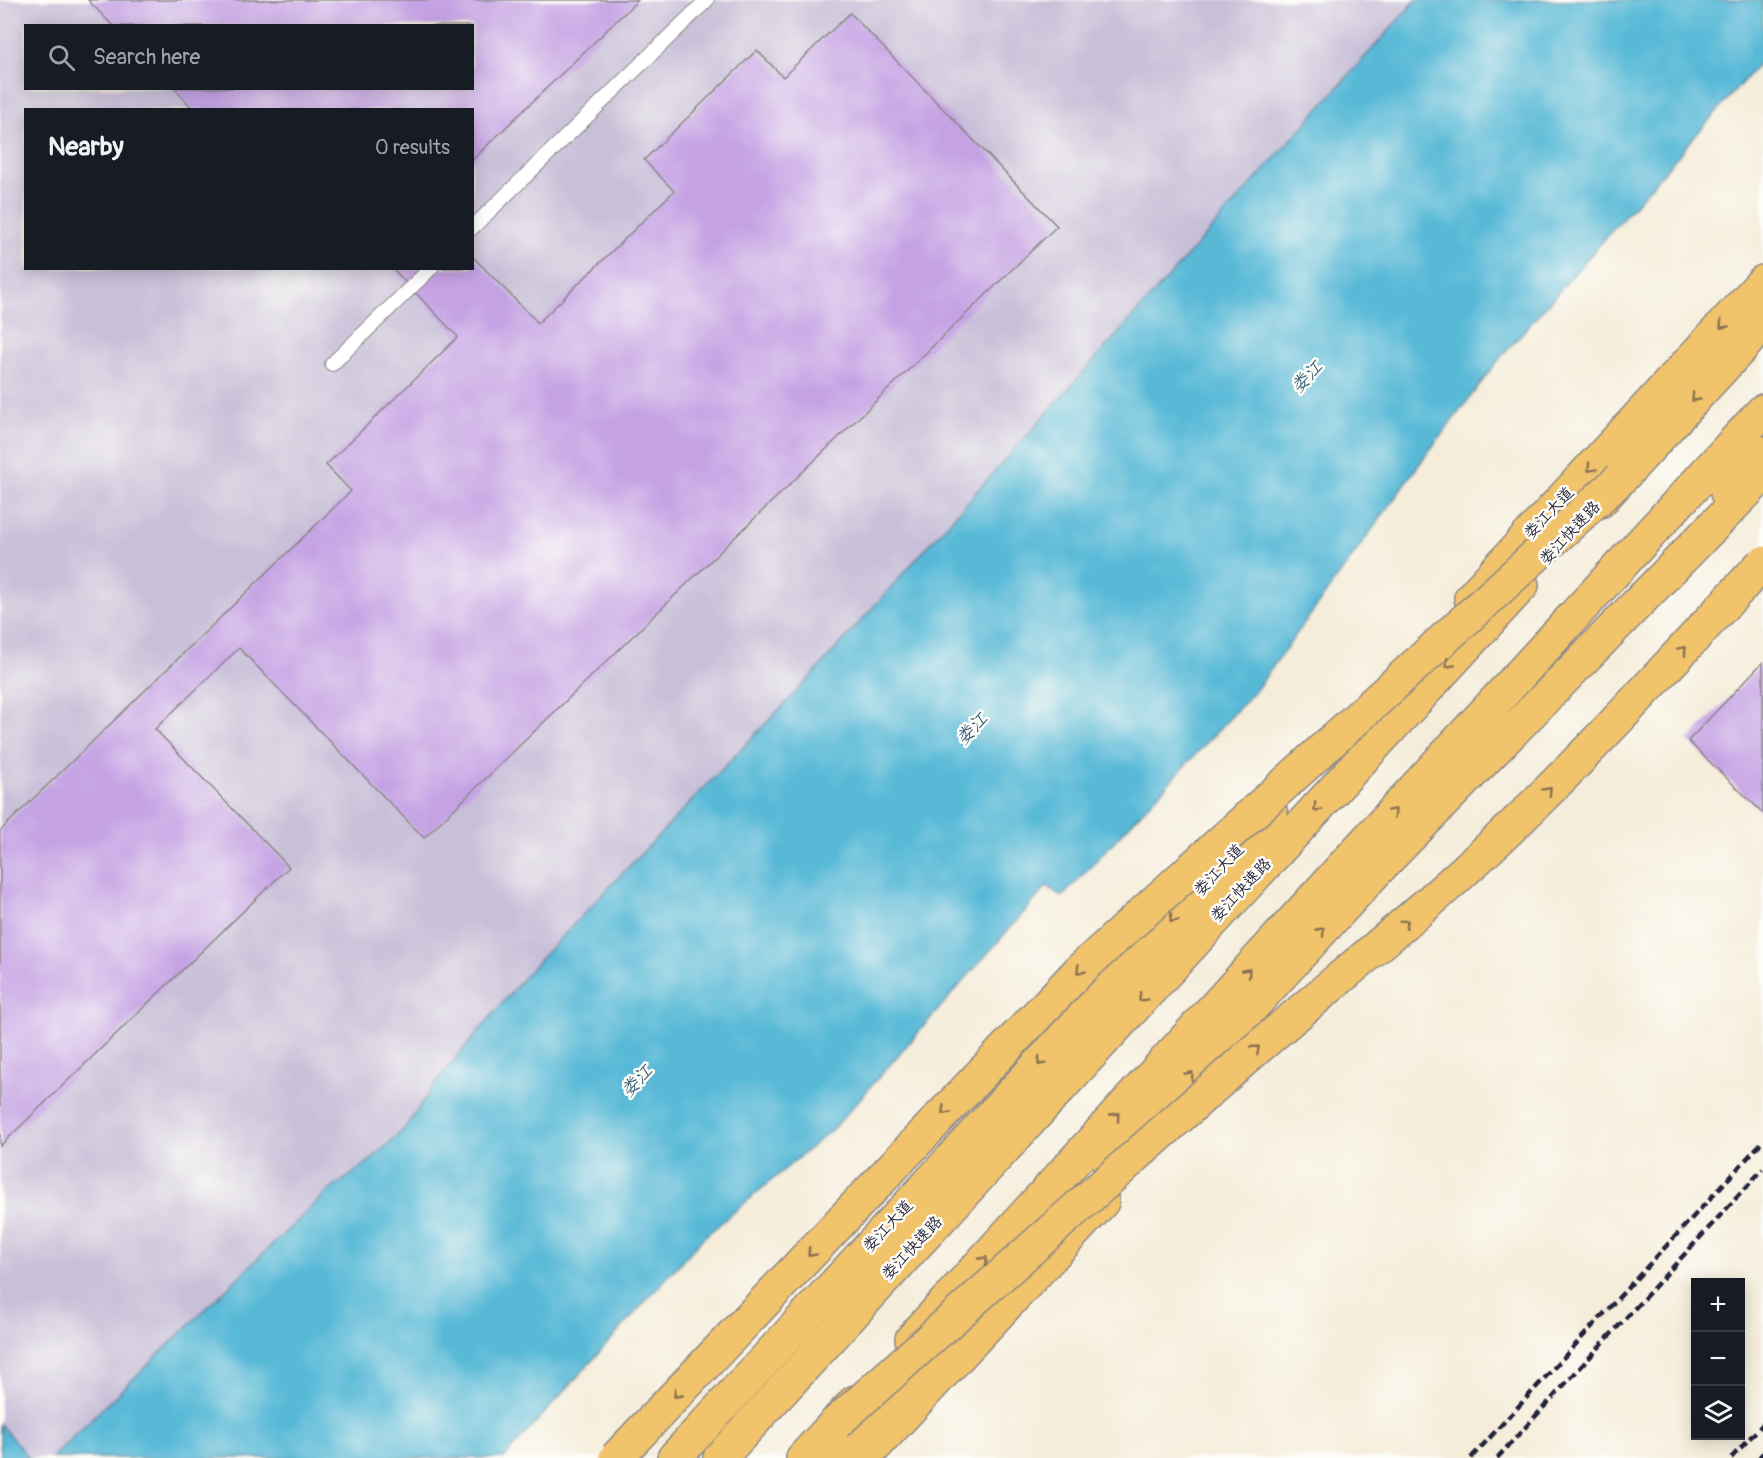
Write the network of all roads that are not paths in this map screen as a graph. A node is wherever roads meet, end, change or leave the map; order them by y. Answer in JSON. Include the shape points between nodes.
{"nodes":[{"id":1,"x":707,"y":0,"type":"edge"},
{"id":2,"x":474,"y":226,"type":"edge"},
{"id":3,"x":428,"y":270,"type":"edge"},
{"id":4,"x":1763,"y":282,"type":"edge"},
{"id":5,"x":1763,"y":324,"type":"edge"},
{"id":6,"x":332,"y":364,"type":"dead end"},
{"id":7,"x":1763,"y":411,"type":"edge"},
{"id":8,"x":1763,"y":453,"type":"edge"},
{"id":9,"x":1763,"y":475,"type":"edge"},
{"id":10,"x":1620,"y":479,"type":"junction"},
{"id":11,"x":1763,"y":563,"type":"edge"},
{"id":12,"x":1381,"y":866,"type":"junction"},
{"id":13,"x":1190,"y":1107,"type":"junction"},
{"id":14,"x":836,"y":1423,"type":"junction"},
{"id":15,"x":616,"y":1458,"type":"edge"},
{"id":16,"x":674,"y":1458,"type":"edge"},
{"id":17,"x":720,"y":1458,"type":"edge"},
{"id":18,"x":803,"y":1458,"type":"edge"},
{"id":19,"x":837,"y":1458,"type":"edge"},
{"id":20,"x":864,"y":1458,"type":"edge"}],
"edges":[{"from":1,"to":2,"type":"lane"},
{"from":3,"to":6,"type":"lane"},
{"from":4,"to":16,"type":"main road","name":"娄江大道","one_way":true},
{"from":5,"to":10,"type":"main road","name":"娄江快速路","one_way":true},
{"from":14,"to":7,"type":"main road","one_way":true,"bridge":true},
{"from":8,"to":12,"type":"main road"},
{"from":9,"to":12,"type":"main road"},
{"from":10,"to":15,"type":"main road","one_way":true,"bridge":true,"via":[[1080,970]]},
{"from":10,"to":17,"type":"main road","name":"娄江快速路","one_way":true,"bridge":true},
{"from":13,"to":11,"type":"main road","one_way":true,"bridge":true,"via":[[1503,835]]},
{"from":19,"to":12,"type":"main road","one_way":true},
{"from":13,"to":14,"type":"main road","bridge":true},
{"from":13,"to":20,"type":"main road","bridge":true},
{"from":14,"to":18,"type":"main road"}]}
